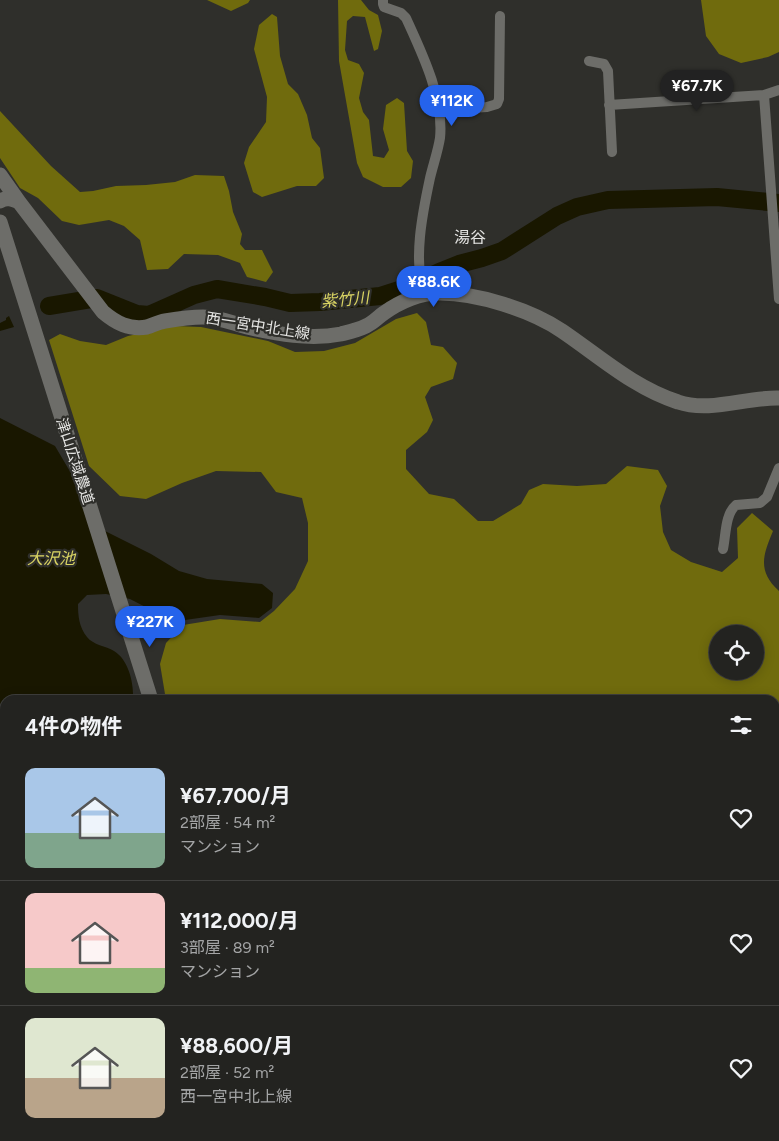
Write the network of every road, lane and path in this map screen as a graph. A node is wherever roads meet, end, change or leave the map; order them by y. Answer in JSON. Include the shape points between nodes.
{"nodes":[{"id":1,"x":384,"y":0,"type":"edge"},
{"id":2,"x":500,"y":16,"type":"dead end"},
{"id":3,"x":588,"y":61,"type":"dead end"},
{"id":4,"x":779,"y":90,"type":"edge"},
{"id":5,"x":764,"y":95,"type":"junction"},
{"id":6,"x":609,"y":104,"type":"junction"},
{"id":7,"x":438,"y":110,"type":"junction"},
{"id":8,"x":612,"y":152,"type":"dead end"},
{"id":9,"x":0,"y":175,"type":"edge"},
{"id":10,"x":0,"y":201,"type":"edge"},
{"id":11,"x":19,"y":202,"type":"junction"},
{"id":12,"x":0,"y":222,"type":"edge"},
{"id":13,"x":422,"y":290,"type":"junction"},
{"id":14,"x":779,"y":299,"type":"edge"},
{"id":15,"x":779,"y":398,"type":"edge"},
{"id":16,"x":779,"y":468,"type":"edge"},
{"id":17,"x":724,"y":549,"type":"dead end"},
{"id":18,"x":149,"y":695,"type":"edge"},
{"id":19,"x":301,"y":1141,"type":"edge"},
{"id":20,"x":309,"y":1141,"type":"edge"}],
"edges":[{"from":1,"to":7,"type":"street","via":[[384,8],[406,18],[431,76]]},
{"from":2,"to":7,"type":"street","via":[[500,99],[497,104]]},
{"from":3,"to":6,"type":"street","via":[[604,64],[608,70]]},
{"from":4,"to":5,"type":"street"},
{"from":5,"to":6,"type":"street"},
{"from":5,"to":14,"type":"street"},
{"from":6,"to":8,"type":"street"},
{"from":7,"to":13,"type":"street","via":[[440,138],[419,238]]},
{"from":9,"to":11,"type":"main road","name":"西一宮中北上線"},
{"from":10,"to":11,"type":"main road","via":[[12,199]]},
{"from":11,"to":13,"type":"main road","name":"西一宮中北上線","via":[[93,299],[112,320],[130,327],[211,317],[261,330],[320,336],[357,330]]},
{"from":12,"to":18,"type":"main road","name":"津山広域農道"},
{"from":13,"to":15,"type":"main road","name":"西一宮中北上線","via":[[453,293],[526,312],[561,330],[655,393],[679,403],[700,406]]},
{"from":16,"to":17,"type":"street","via":[[767,497],[760,503],[733,507]]},
{"from":19,"to":20,"type":"street"}]}
